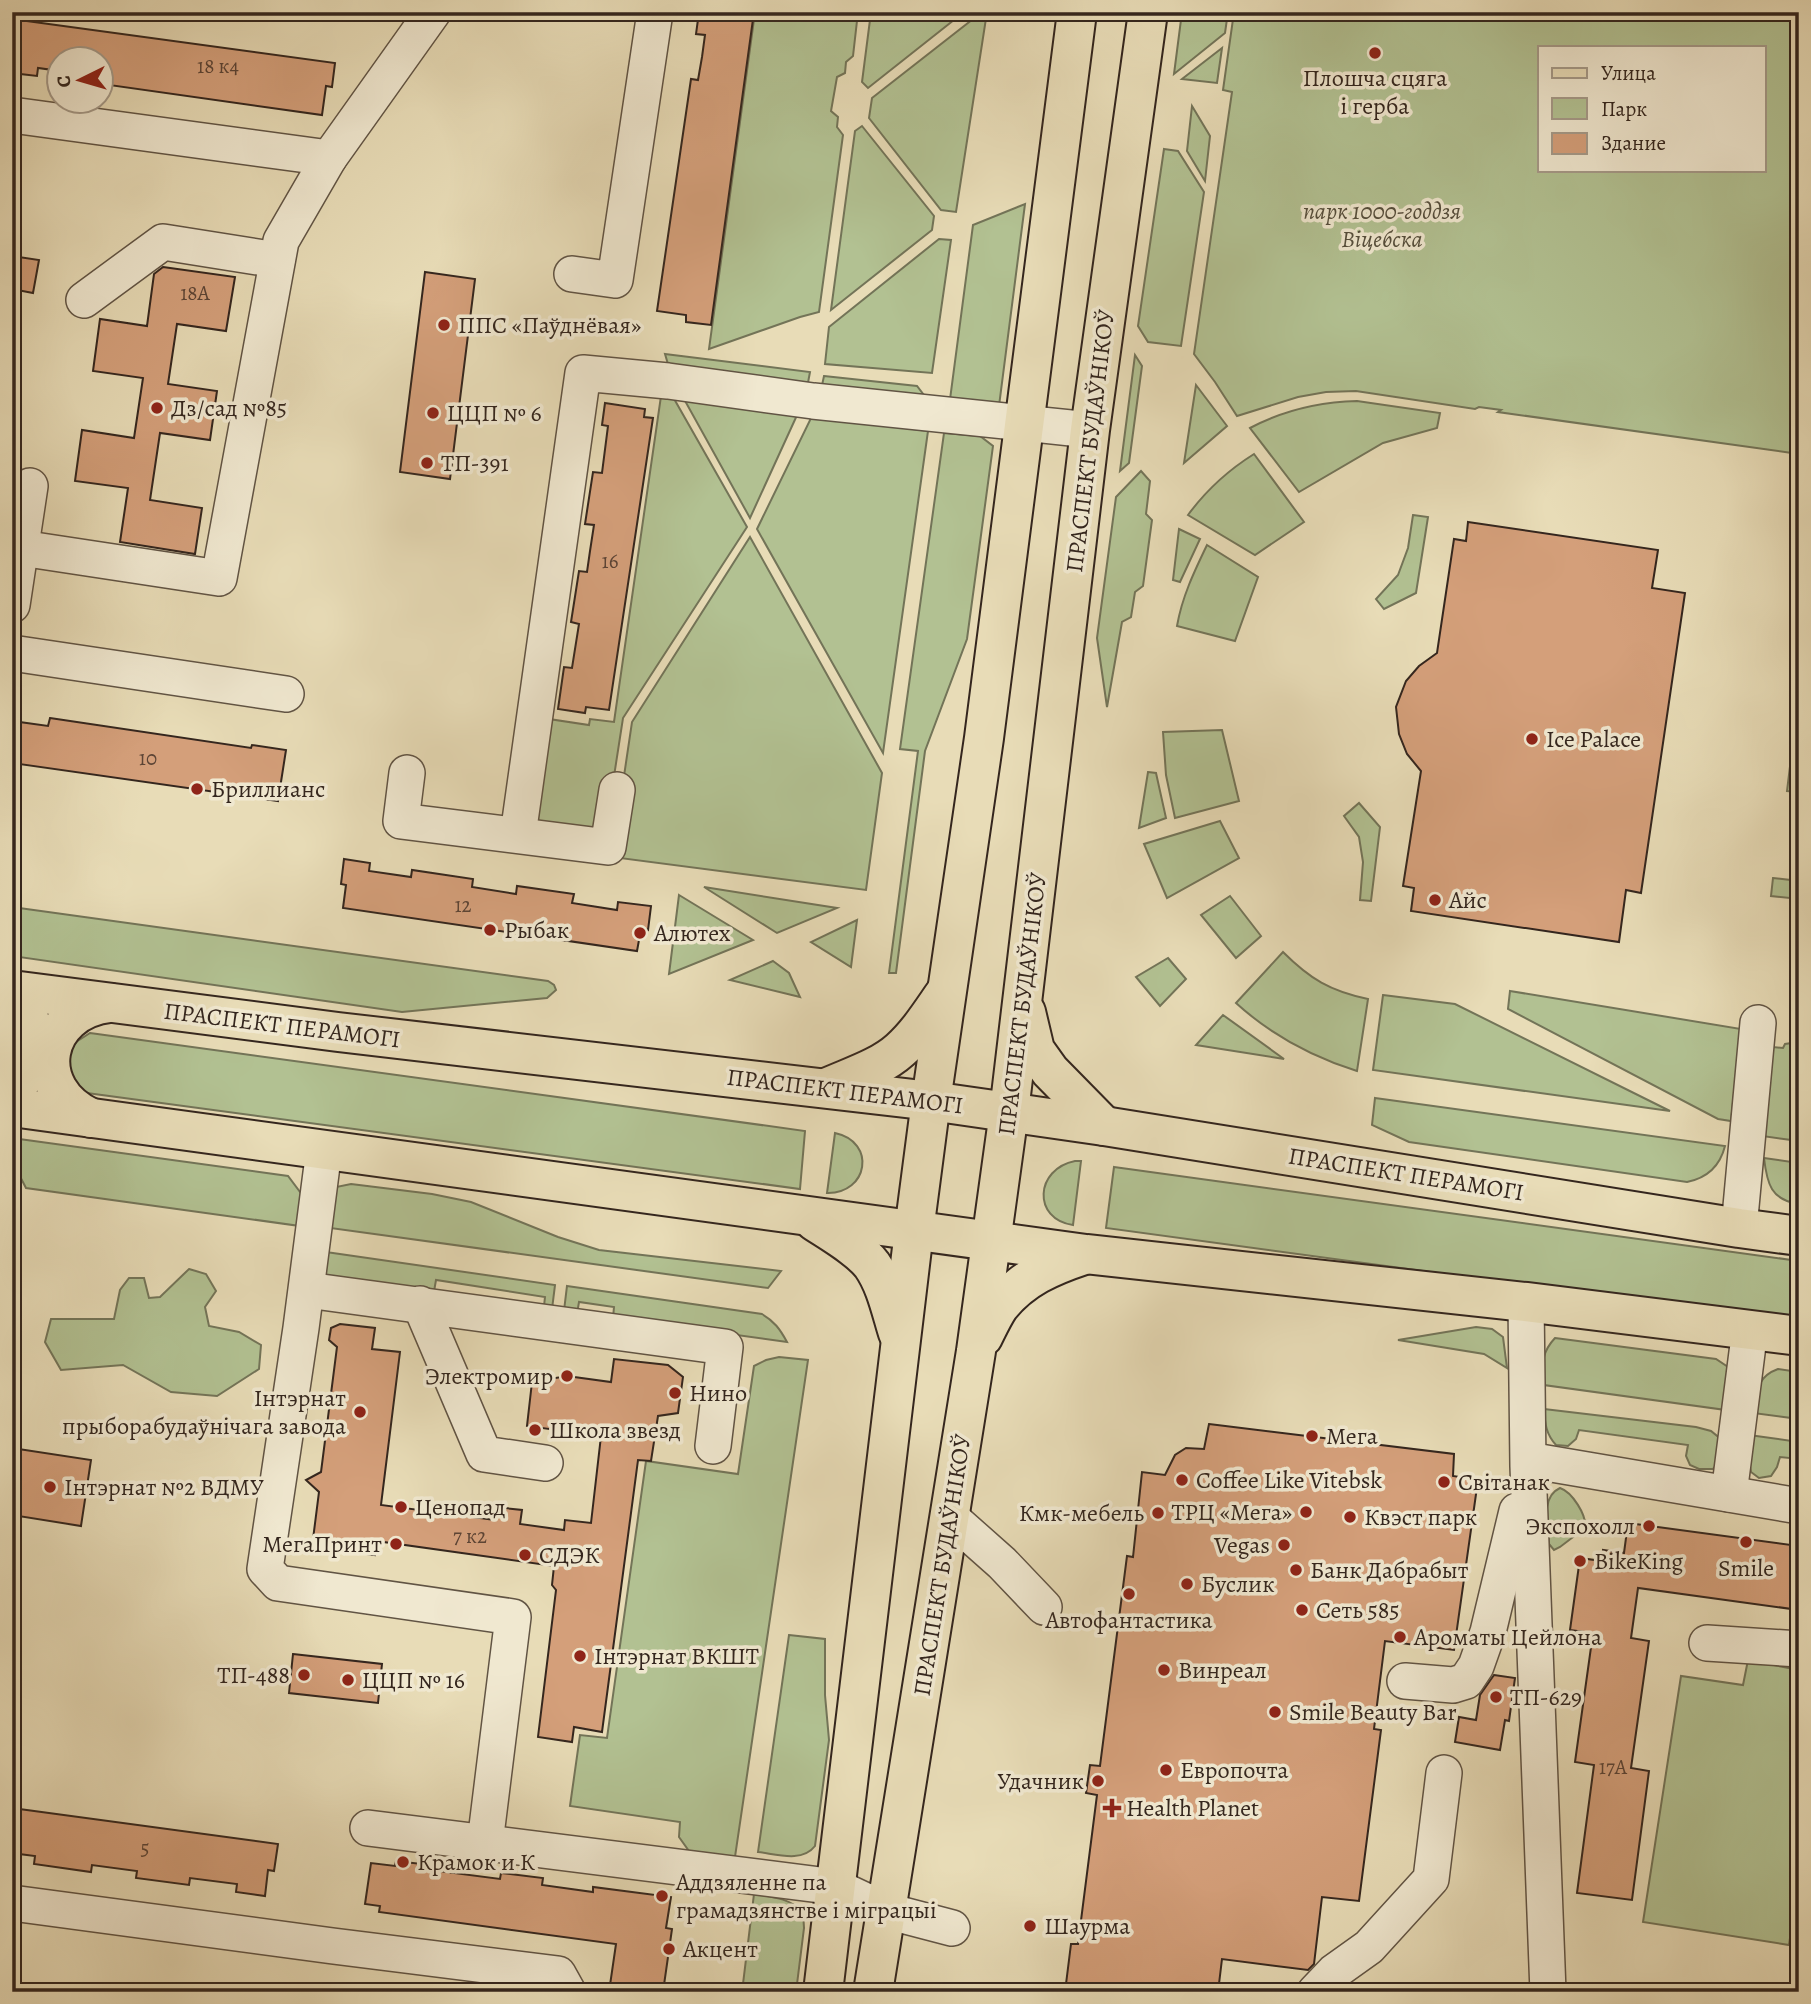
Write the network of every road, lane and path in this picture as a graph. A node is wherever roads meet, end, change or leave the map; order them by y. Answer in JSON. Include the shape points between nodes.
{"nodes":[{"id":1,"x":433,"y":12,"type":"edge"},
{"id":2,"x":655,"y":12,"type":"edge"},
{"id":3,"x":1077,"y":12,"type":"edge"},
{"id":4,"x":1148,"y":12,"type":"edge"},
{"id":5,"x":12,"y":115,"type":"edge"},
{"id":6,"x":330,"y":158,"type":"junction"},
{"id":7,"x":277,"y":260,"type":"junction"},
{"id":8,"x":572,"y":274,"type":"dead end"},
{"id":9,"x":84,"y":300,"type":"dead end"},
{"id":10,"x":1026,"y":423,"type":"junction"},
{"id":11,"x":1090,"y":430,"type":"junction"},
{"id":12,"x":30,"y":486,"type":"dead end"},
{"id":13,"x":21,"y":548,"type":"junction"},
{"id":14,"x":12,"y":605,"type":"edge"},
{"id":15,"x":12,"y":653,"type":"edge"},
{"id":16,"x":286,"y":694,"type":"dead end"},
{"id":17,"x":407,"y":773,"type":"dead end"},
{"id":18,"x":617,"y":790,"type":"dead end"},
{"id":19,"x":518,"y":835,"type":"junction"},
{"id":20,"x":948,"y":989,"type":"junction"},
{"id":21,"x":12,"y":990,"type":"edge"},
{"id":22,"x":1022,"y":996,"type":"junction"},
{"id":23,"x":12,"y":998,"type":"edge"},
{"id":24,"x":110,"y":1003,"type":"junction"},
{"id":25,"x":1758,"y":1023,"type":"dead end"},
{"id":26,"x":826,"y":1088,"type":"junction"},
{"id":27,"x":12,"y":1090,"type":"edge"},
{"id":28,"x":931,"y":1101,"type":"junction"},
{"id":29,"x":12,"y":1107,"type":"edge"},
{"id":30,"x":1009,"y":1112,"type":"junction"},
{"id":31,"x":91,"y":1118,"type":"junction"},
{"id":32,"x":1104,"y":1126,"type":"junction"},
{"id":33,"x":324,"y":1150,"type":"junction"},
{"id":34,"x":810,"y":1218,"type":"junction"},
{"id":35,"x":1739,"y":1228,"type":"junction"},
{"id":36,"x":914,"y":1231,"type":"junction"},
{"id":37,"x":1799,"y":1236,"type":"edge"},
{"id":38,"x":991,"y":1242,"type":"junction"},
{"id":39,"x":1086,"y":1254,"type":"junction"},
{"id":40,"x":307,"y":1290,"type":"junction"},
{"id":41,"x":1526,"y":1302,"type":"junction"},
{"id":42,"x":420,"y":1304,"type":"junction"},
{"id":43,"x":1750,"y":1329,"type":"junction"},
{"id":44,"x":1799,"y":1336,"type":"edge"},
{"id":45,"x":900,"y":1342,"type":"junction"},
{"id":46,"x":976,"y":1351,"type":"junction"},
{"id":47,"x":713,"y":1446,"type":"dead end"},
{"id":48,"x":545,"y":1463,"type":"dead end"},
{"id":49,"x":1534,"y":1464,"type":"junction"},
{"id":50,"x":1729,"y":1494,"type":"junction"},
{"id":51,"x":1799,"y":1506,"type":"edge"},
{"id":52,"x":949,"y":1516,"type":"junction"},
{"id":53,"x":1044,"y":1607,"type":"dead end"},
{"id":54,"x":1707,"y":1643,"type":"dead end"},
{"id":55,"x":1799,"y":1648,"type":"edge"},
{"id":56,"x":1405,"y":1681,"type":"dead end"},
{"id":57,"x":1444,"y":1773,"type":"dead end"},
{"id":58,"x":368,"y":1828,"type":"dead end"},
{"id":59,"x":485,"y":1843,"type":"junction"},
{"id":60,"x":836,"y":1888,"type":"junction"},
{"id":61,"x":12,"y":1903,"type":"edge"},
{"id":62,"x":887,"y":1911,"type":"junction"},
{"id":63,"x":951,"y":1927,"type":"dead end"},
{"id":64,"x":568,"y":1992,"type":"edge"},
{"id":65,"x":823,"y":1992,"type":"edge"},
{"id":66,"x":873,"y":1992,"type":"edge"},
{"id":67,"x":1315,"y":1992,"type":"edge"},
{"id":68,"x":1548,"y":1992,"type":"edge"}],
"edges":[{"from":1,"to":6,"type":"street"},
{"from":2,"to":8,"type":"street","via":[[615,280]]},
{"from":3,"to":10,"type":"main road"},
{"from":4,"to":11,"type":"main road","name":"ПРАСПЕКТ БУДАЎНІКОЎ"},
{"from":5,"to":6,"type":"street"},
{"from":6,"to":7,"type":"street","via":[[281,241]]},
{"from":7,"to":9,"type":"street","via":[[163,242]]},
{"from":7,"to":13,"type":"street","via":[[219,578]]},
{"from":10,"to":11,"type":"street"},
{"from":10,"to":19,"type":"street","via":[[583,373]]},
{"from":10,"to":20,"type":"main road"},
{"from":11,"to":22,"type":"main road","name":"ПРАСПЕКТ БУДАЎНІКОЎ"},
{"from":12,"to":13,"type":"street"},
{"from":13,"to":14,"type":"street"},
{"from":15,"to":16,"type":"street"},
{"from":17,"to":19,"type":"street","via":[[401,821]]},
{"from":18,"to":19,"type":"street","via":[[608,847]]},
{"from":20,"to":26,"type":"main road","via":[[898,1052]]},
{"from":20,"to":28,"type":"main road"},
{"from":21,"to":24,"type":"main road","name":"ПРАСПЕКТ ПЕРАМОГІ"},
{"from":22,"to":30,"type":"main road","name":"ПРАСПЕКТ БУДАЎНІКОЎ"},
{"from":22,"to":32,"type":"main road","via":[[1035,1049],[1049,1071]]},
{"from":23,"to":27,"type":"main road","via":[[29,1017],[36,1042],[30,1069]]},
{"from":24,"to":26,"type":"main road","name":"ПРАСПЕКТ ПЕРАМОГІ"},
{"from":24,"to":31,"type":"main road","via":[[95,1004],[69,1018],[50,1057],[60,1095]]},
{"from":25,"to":35,"type":"street"},
{"from":26,"to":28,"type":"main road","name":"ПРАСПЕКТ ПЕРАМОГІ"},
{"from":28,"to":30,"type":"main road","name":"ПРАСПЕКТ ПЕРАМОГІ"},
{"from":28,"to":36,"type":"main road"},
{"from":29,"to":31,"type":"main road"},
{"from":30,"to":32,"type":"main road","name":"ПРАСПЕКТ ПЕРАМОГІ"},
{"from":30,"to":38,"type":"main road","name":"ПРАСПЕКТ БУДАЎНІКОЎ"},
{"from":31,"to":33,"type":"main road"},
{"from":32,"to":35,"type":"main road","name":"ПРАСПЕКТ ПЕРАМОГІ"},
{"from":33,"to":34,"type":"main road"},
{"from":33,"to":40,"type":"street"},
{"from":34,"to":36,"type":"main road"},
{"from":34,"to":45,"type":"main road","via":[[872,1265],[886,1292]]},
{"from":35,"to":37,"type":"main road","name":"ПРАСПЕКТ ПЕРАМОГІ"},
{"from":36,"to":38,"type":"main road"},
{"from":36,"to":45,"type":"main road"},
{"from":38,"to":39,"type":"main road"},
{"from":38,"to":46,"type":"main road","name":"ПРАСПЕКТ БУДАЎНІКОЎ"},
{"from":39,"to":41,"type":"main road"},
{"from":39,"to":46,"type":"main road","via":[[1023,1283],[998,1308]]},
{"from":40,"to":42,"type":"street"},
{"from":40,"to":59,"type":"street","via":[[265,1569],[278,1583],[513,1617]]},
{"from":41,"to":43,"type":"main road"},
{"from":41,"to":49,"type":"street"},
{"from":42,"to":47,"type":"street","via":[[725,1348]]},
{"from":42,"to":48,"type":"street","via":[[484,1454]]},
{"from":43,"to":44,"type":"main road"},
{"from":43,"to":50,"type":"street"},
{"from":45,"to":60,"type":"main road"},
{"from":46,"to":52,"type":"main road","name":"ПРАСПЕКТ БУДАЎНІКОЎ"},
{"from":49,"to":50,"type":"street"},
{"from":49,"to":56,"type":"street","via":[[1476,1666],[1466,1681],[1453,1685]]},
{"from":49,"to":68,"type":"street"},
{"from":50,"to":51,"type":"street"},
{"from":52,"to":53,"type":"street"},
{"from":52,"to":62,"type":"main road","name":"ПРАСПЕКТ БУДАЎНІКОЎ"},
{"from":54,"to":55,"type":"street"},
{"from":57,"to":67,"type":"street","via":[[1431,1879],[1369,1947]]},
{"from":58,"to":59,"type":"street"},
{"from":59,"to":60,"type":"street"},
{"from":60,"to":62,"type":"street"},
{"from":60,"to":65,"type":"main road"},
{"from":61,"to":64,"type":"street","via":[[558,1974]]},
{"from":62,"to":63,"type":"street"},
{"from":62,"to":66,"type":"main road","name":"ПРАСПЕКТ БУДАЎНІКОЎ"}]}
